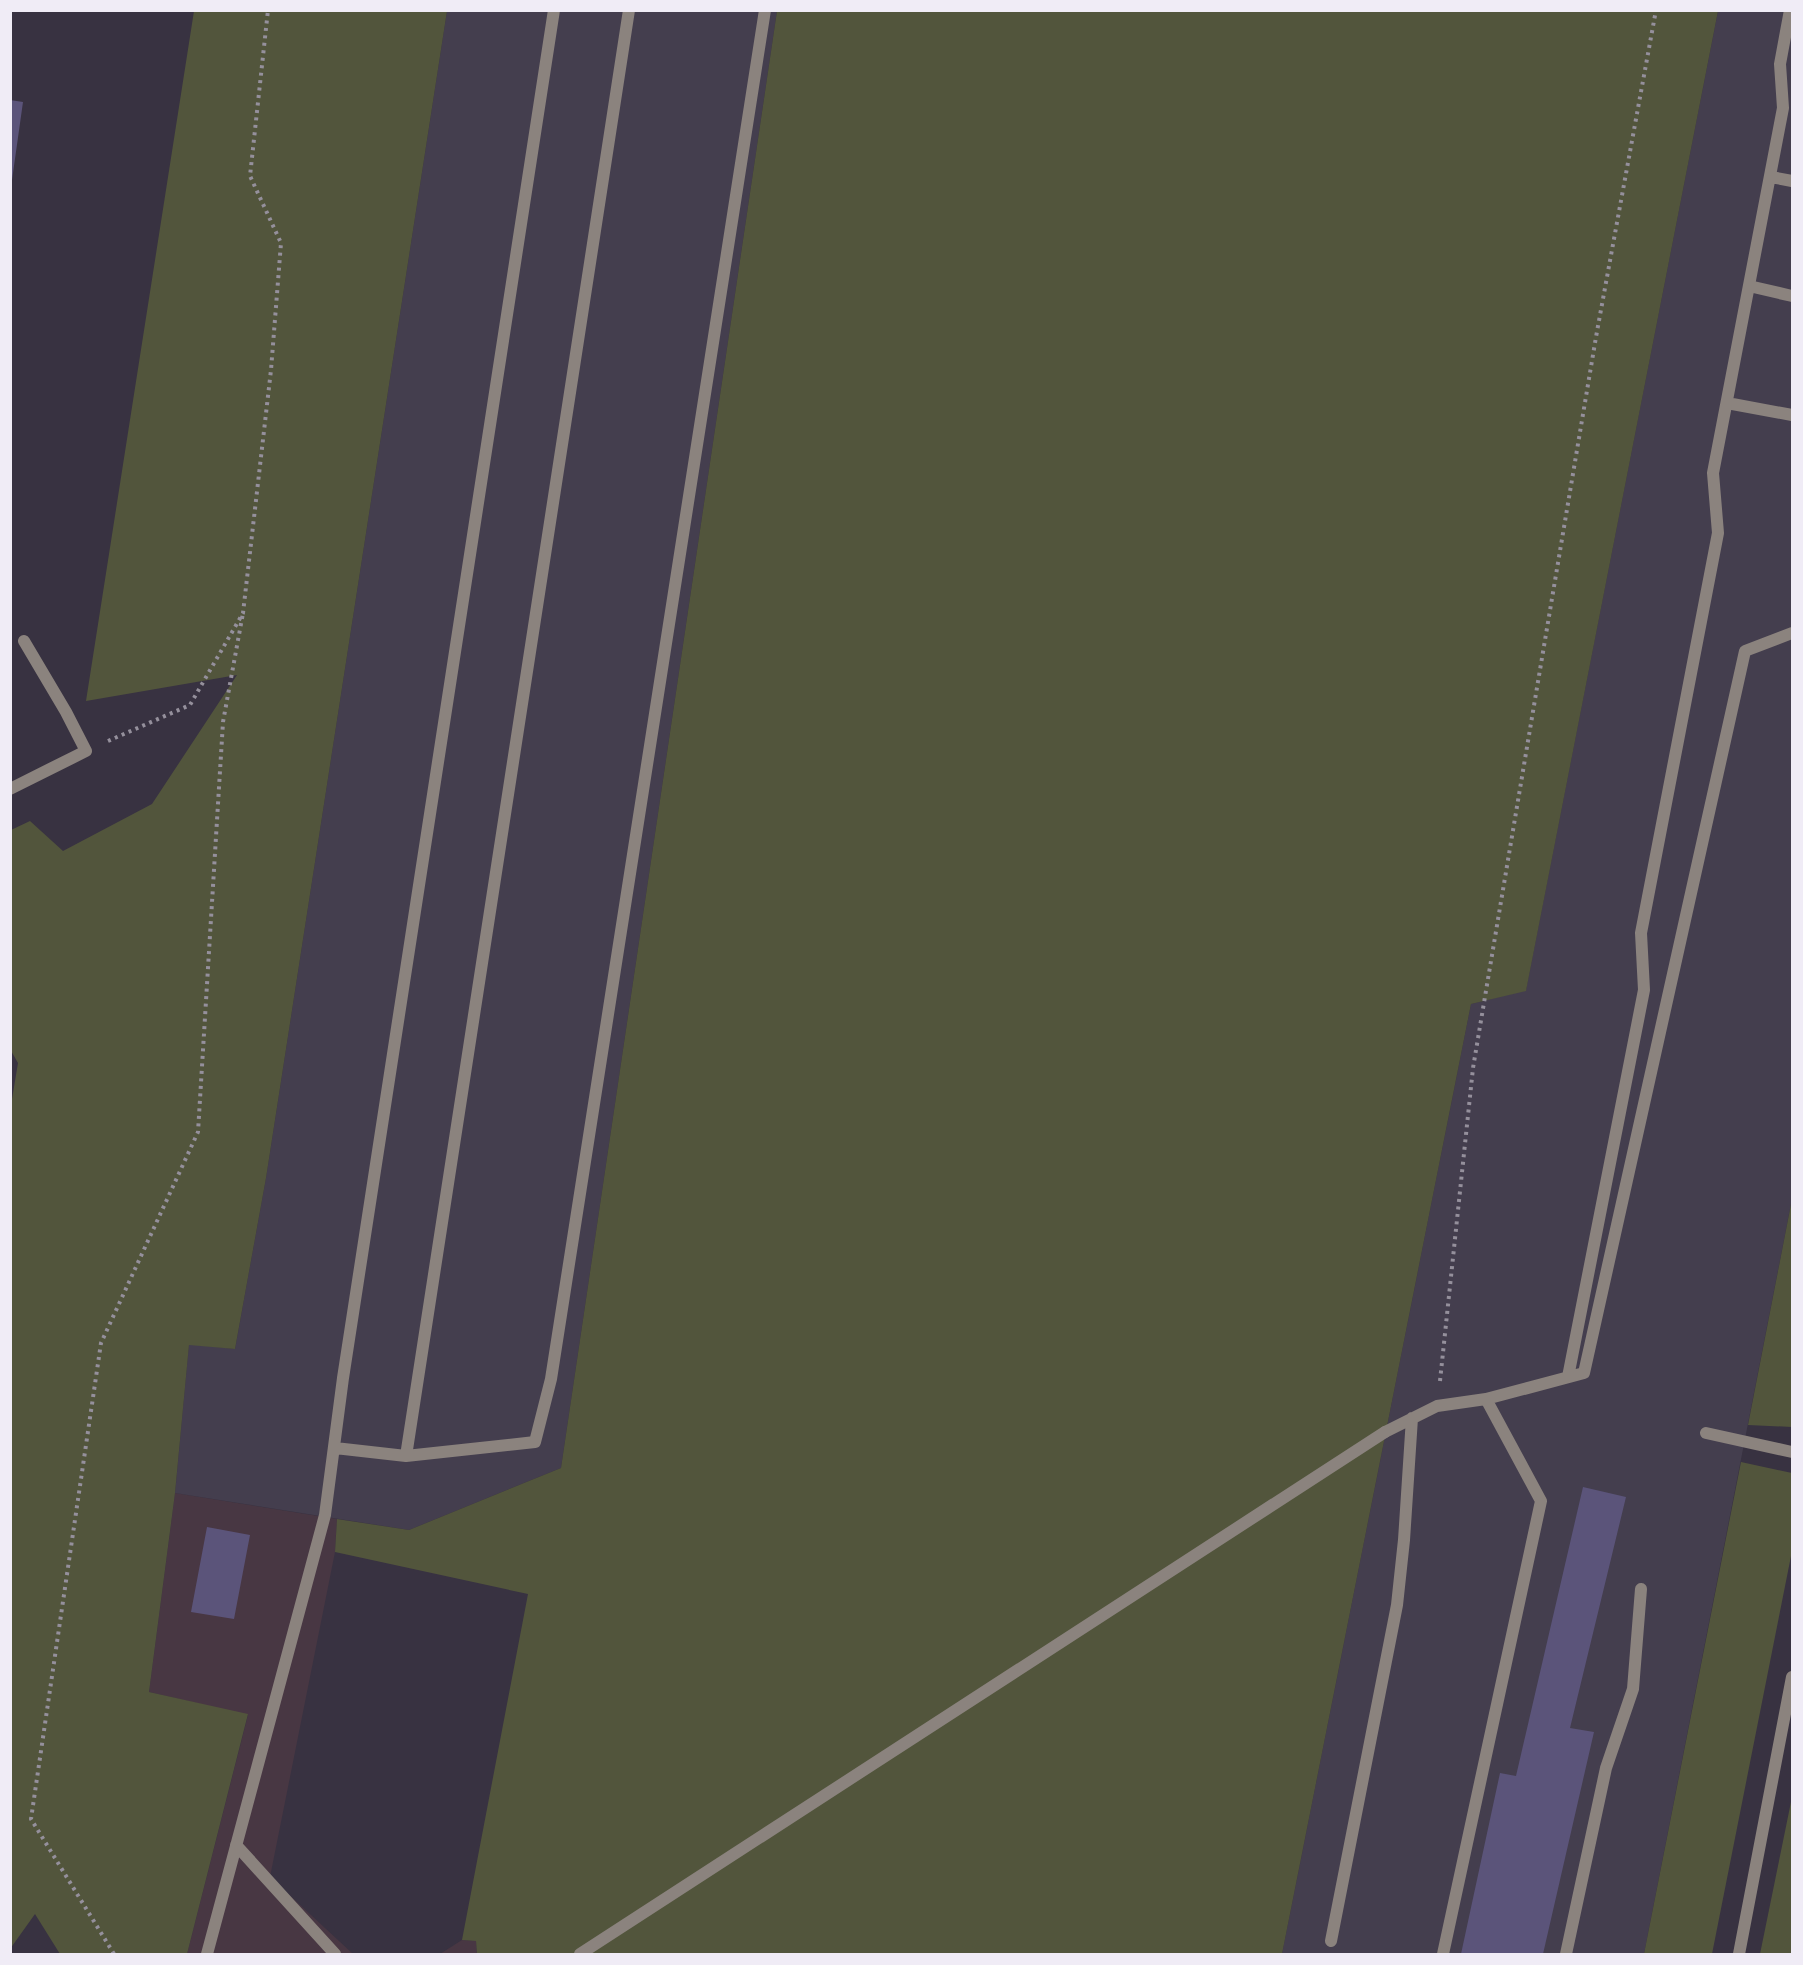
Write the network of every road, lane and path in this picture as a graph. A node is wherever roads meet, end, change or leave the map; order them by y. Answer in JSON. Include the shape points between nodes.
{"nodes":[{"id":1,"x":268,"y":10,"type":"edge"},
{"id":2,"x":554,"y":10,"type":"edge"},
{"id":3,"x":629,"y":10,"type":"edge"},
{"id":4,"x":765,"y":10,"type":"edge"},
{"id":5,"x":1656,"y":10,"type":"edge"},
{"id":6,"x":1790,"y":10,"type":"edge"},
{"id":7,"x":1786,"y":65,"type":"edge"},
{"id":8,"x":1771,"y":177,"type":"junction"},
{"id":9,"x":1792,"y":181,"type":"edge"},
{"id":10,"x":1749,"y":286,"type":"junction"},
{"id":11,"x":1792,"y":296,"type":"edge"},
{"id":12,"x":1727,"y":402,"type":"junction"},
{"id":13,"x":1792,"y":415,"type":"edge"},
{"id":14,"x":243,"y":613,"type":"junction"},
{"id":15,"x":1792,"y":633,"type":"edge"},
{"id":16,"x":24,"y":641,"type":"dead end"},
{"id":17,"x":86,"y":751,"type":"junction"},
{"id":18,"x":10,"y":789,"type":"edge"},
{"id":19,"x":1568,"y":1377,"type":"junction"},
{"id":20,"x":1486,"y":1399,"type":"junction"},
{"id":21,"x":1437,"y":1406,"type":"junction"},
{"id":22,"x":1412,"y":1418,"type":"junction"},
{"id":23,"x":1706,"y":1433,"type":"dead end"},
{"id":24,"x":335,"y":1448,"type":"junction"},
{"id":25,"x":1792,"y":1452,"type":"edge"},
{"id":26,"x":406,"y":1456,"type":"junction"},
{"id":27,"x":1641,"y":1589,"type":"dead end"},
{"id":28,"x":1792,"y":1677,"type":"edge"},
{"id":29,"x":236,"y":1845,"type":"junction"},
{"id":30,"x":1331,"y":1941,"type":"dead end"},
{"id":31,"x":114,"y":1954,"type":"edge"},
{"id":32,"x":207,"y":1954,"type":"edge"},
{"id":33,"x":335,"y":1954,"type":"edge"},
{"id":34,"x":580,"y":1954,"type":"edge"},
{"id":35,"x":1443,"y":1954,"type":"edge"},
{"id":36,"x":1566,"y":1954,"type":"edge"},
{"id":37,"x":1739,"y":1954,"type":"edge"}],
"edges":[{"from":1,"to":14,"type":"path","via":[[250,176],[281,243],[271,370]]},
{"from":2,"to":24,"type":"street"},
{"from":3,"to":26,"type":"street"},
{"from":4,"to":26,"type":"street","via":[[546,1400],[535,1442]]},
{"from":5,"to":21,"type":"path","via":[[1596,337],[1473,1068]]},
{"from":6,"to":7,"type":"street"},
{"from":7,"to":8,"type":"street"},
{"from":8,"to":9,"type":"street"},
{"from":8,"to":10,"type":"street"},
{"from":10,"to":11,"type":"street"},
{"from":10,"to":12,"type":"street"},
{"from":12,"to":13,"type":"street"},
{"from":12,"to":19,"type":"street","via":[[1713,473],[1718,533],[1641,933],[1644,990]]},
{"from":14,"to":17,"type":"path","via":[[190,705]]},
{"from":14,"to":31,"type":"path","via":[[224,722],[198,1132],[101,1343],[31,1819]]},
{"from":15,"to":19,"type":"street","via":[[1745,651],[1584,1374]]},
{"from":16,"to":17,"type":"street"},
{"from":17,"to":18,"type":"street"},
{"from":19,"to":20,"type":"street"},
{"from":20,"to":21,"type":"street"},
{"from":20,"to":35,"type":"street","via":[[1541,1501]]},
{"from":21,"to":22,"type":"street"},
{"from":22,"to":30,"type":"street","via":[[1398,1605]]},
{"from":22,"to":34,"type":"street"},
{"from":23,"to":25,"type":"street"},
{"from":24,"to":26,"type":"street"},
{"from":24,"to":29,"type":"street","via":[[324,1515]]},
{"from":27,"to":36,"type":"street","via":[[1633,1689],[1606,1768]]},
{"from":28,"to":37,"type":"street"},
{"from":29,"to":32,"type":"street"},
{"from":29,"to":33,"type":"street"}]}
